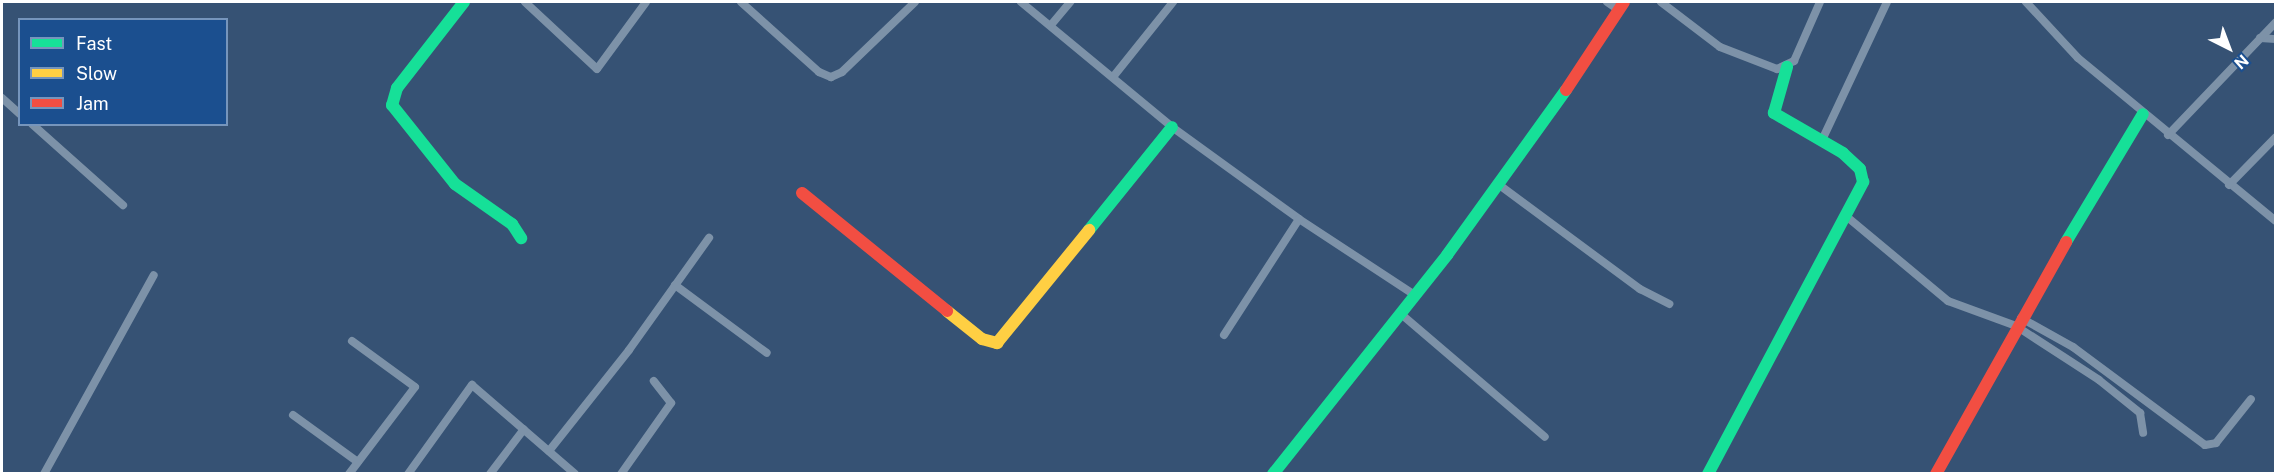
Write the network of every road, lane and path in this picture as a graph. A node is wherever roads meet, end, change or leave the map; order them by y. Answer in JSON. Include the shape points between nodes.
{"nodes":[{"id":1,"x":464,"y":2,"type":"edge"},
{"id":2,"x":525,"y":2,"type":"edge"},
{"id":3,"x":646,"y":2,"type":"edge"},
{"id":4,"x":741,"y":2,"type":"edge"},
{"id":5,"x":915,"y":2,"type":"edge"},
{"id":6,"x":1021,"y":2,"type":"edge"},
{"id":7,"x":1070,"y":2,"type":"edge"},
{"id":8,"x":1173,"y":2,"type":"edge"},
{"id":9,"x":1607,"y":2,"type":"edge"},
{"id":10,"x":1661,"y":2,"type":"edge"},
{"id":11,"x":1820,"y":2,"type":"edge"},
{"id":12,"x":1887,"y":2,"type":"edge"},
{"id":13,"x":2026,"y":2,"type":"edge"},
{"id":14,"x":1622,"y":6,"type":"edge"},
{"id":15,"x":2276,"y":22,"type":"edge"},
{"id":16,"x":1051,"y":25,"type":"junction"},
{"id":17,"x":2260,"y":38,"type":"junction"},
{"id":18,"x":2276,"y":39,"type":"edge"},
{"id":19,"x":1787,"y":67,"type":"junction"},
{"id":20,"x":1113,"y":77,"type":"junction"},
{"id":21,"x":2,"y":98,"type":"edge"},
{"id":22,"x":18,"y":112,"type":"edge"},
{"id":23,"x":2143,"y":114,"type":"junction"},
{"id":24,"x":37,"y":126,"type":"edge"},
{"id":25,"x":1172,"y":127,"type":"junction"},
{"id":26,"x":2168,"y":135,"type":"junction"},
{"id":27,"x":2276,"y":137,"type":"edge"},
{"id":28,"x":1823,"y":138,"type":"junction"},
{"id":29,"x":1498,"y":184,"type":"junction"},
{"id":30,"x":2229,"y":185,"type":"junction"},
{"id":31,"x":802,"y":193,"type":"dead end"},
{"id":32,"x":123,"y":205,"type":"dead end"},
{"id":33,"x":1846,"y":216,"type":"junction"},
{"id":34,"x":1299,"y":219,"type":"junction"},
{"id":35,"x":2276,"y":221,"type":"edge"},
{"id":36,"x":521,"y":238,"type":"dead end"},
{"id":37,"x":709,"y":238,"type":"dead end"},
{"id":38,"x":154,"y":275,"type":"dead end"},
{"id":39,"x":675,"y":285,"type":"junction"},
{"id":40,"x":1416,"y":296,"type":"junction"},
{"id":41,"x":1669,"y":304,"type":"dead end"},
{"id":42,"x":1401,"y":314,"type":"junction"},
{"id":43,"x":2019,"y":322,"type":"junction"},
{"id":44,"x":1224,"y":335,"type":"dead end"},
{"id":45,"x":352,"y":341,"type":"dead end"},
{"id":46,"x":767,"y":353,"type":"dead end"},
{"id":47,"x":654,"y":381,"type":"dead end"},
{"id":48,"x":2251,"y":399,"type":"dead end"},
{"id":49,"x":293,"y":415,"type":"dead end"},
{"id":50,"x":524,"y":429,"type":"junction"},
{"id":51,"x":2143,"y":433,"type":"dead end"},
{"id":52,"x":1545,"y":437,"type":"dead end"},
{"id":53,"x":549,"y":451,"type":"junction"},
{"id":54,"x":358,"y":462,"type":"junction"},
{"id":55,"x":44,"y":474,"type":"edge"},
{"id":56,"x":349,"y":474,"type":"edge"},
{"id":57,"x":408,"y":474,"type":"edge"},
{"id":58,"x":490,"y":474,"type":"edge"},
{"id":59,"x":576,"y":474,"type":"edge"},
{"id":60,"x":621,"y":474,"type":"edge"},
{"id":61,"x":1273,"y":474,"type":"edge"},
{"id":62,"x":1708,"y":474,"type":"edge"},
{"id":63,"x":1936,"y":474,"type":"edge"}],
"edges":[{"from":1,"to":36,"type":"street","via":[[397,88],[392,105],[455,184],[512,224]]},
{"from":2,"to":3,"type":"street","via":[[597,69]]},
{"from":4,"to":5,"type":"street","via":[[819,72],[831,77],[842,72]]},
{"from":6,"to":16,"type":"street"},
{"from":7,"to":16,"type":"street"},
{"from":8,"to":20,"type":"street"},
{"from":9,"to":14,"type":"street"},
{"from":10,"to":19,"type":"street","via":[[1699,33],[1737,56],[1763,67]]},
{"from":11,"to":19,"type":"street","via":[[1802,48]]},
{"from":12,"to":28,"type":"street"},
{"from":13,"to":23,"type":"street","via":[[2078,58]]},
{"from":14,"to":29,"type":"street"},
{"from":15,"to":17,"type":"street"},
{"from":16,"to":20,"type":"street"},
{"from":17,"to":18,"type":"street"},
{"from":17,"to":26,"type":"street"},
{"from":19,"to":28,"type":"street","via":[[1773,112]]},
{"from":20,"to":25,"type":"street"},
{"from":21,"to":22,"type":"street"},
{"from":23,"to":26,"type":"street"},
{"from":23,"to":43,"type":"street"},
{"from":24,"to":32,"type":"street"},
{"from":25,"to":31,"type":"street","via":[[997,343],[982,339]]},
{"from":25,"to":34,"type":"street"},
{"from":26,"to":30,"type":"street"},
{"from":27,"to":30,"type":"street"},
{"from":28,"to":33,"type":"street","via":[[1851,159],[1863,175]]},
{"from":29,"to":40,"type":"street"},
{"from":29,"to":41,"type":"street","via":[[1640,289]]},
{"from":30,"to":35,"type":"street"},
{"from":33,"to":43,"type":"street","via":[[1947,301]]},
{"from":33,"to":62,"type":"street"},
{"from":34,"to":40,"type":"street"},
{"from":34,"to":44,"type":"street"},
{"from":37,"to":39,"type":"street"},
{"from":38,"to":55,"type":"street"},
{"from":39,"to":46,"type":"street"},
{"from":39,"to":53,"type":"street"},
{"from":40,"to":42,"type":"street"},
{"from":42,"to":52,"type":"street"},
{"from":42,"to":61,"type":"street"},
{"from":43,"to":48,"type":"street","via":[[2073,347],[2205,445],[2216,443]]},
{"from":43,"to":51,"type":"street","via":[[2136,408],[2142,418]]},
{"from":43,"to":63,"type":"street"},
{"from":45,"to":54,"type":"street","via":[[415,387]]},
{"from":47,"to":60,"type":"street","via":[[671,403]]},
{"from":49,"to":54,"type":"street"},
{"from":50,"to":53,"type":"street"},
{"from":50,"to":57,"type":"street","via":[[479,389],[468,387]]},
{"from":50,"to":58,"type":"street"},
{"from":53,"to":59,"type":"street"},
{"from":54,"to":56,"type":"street"}]}
